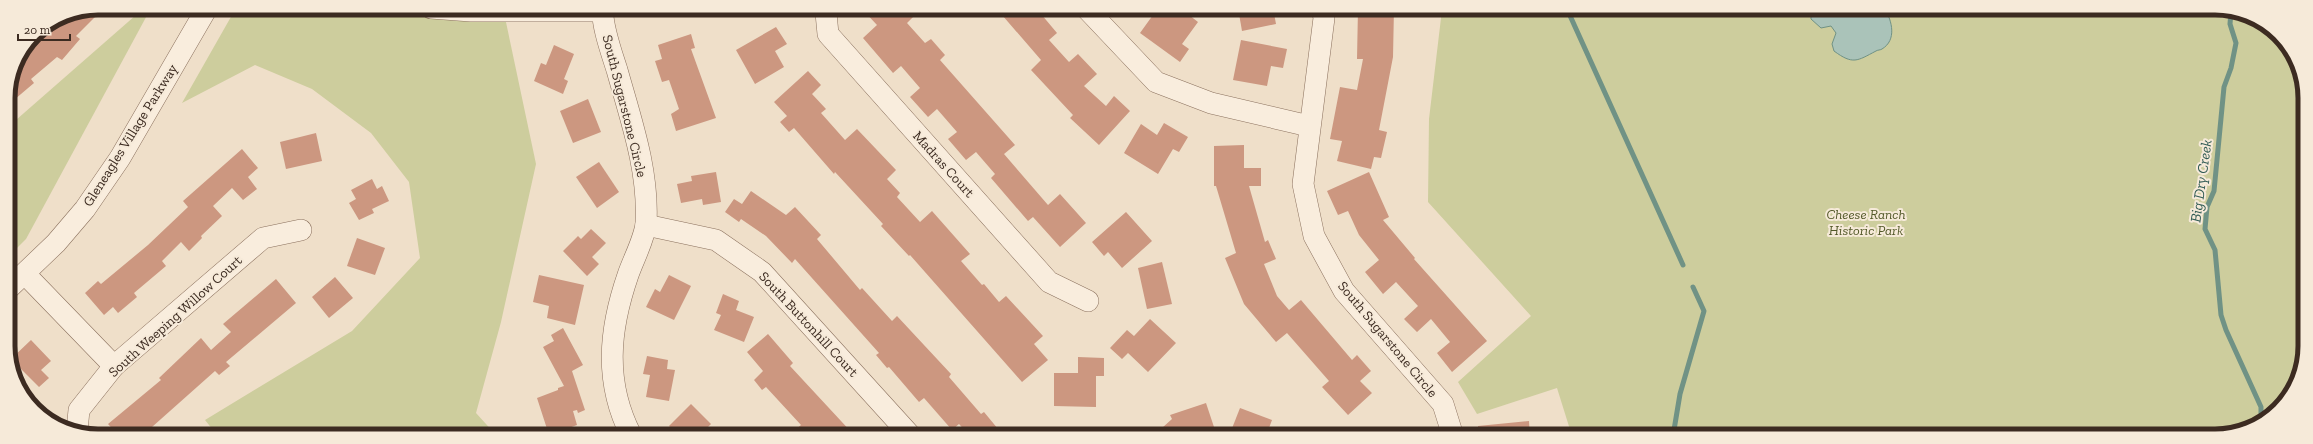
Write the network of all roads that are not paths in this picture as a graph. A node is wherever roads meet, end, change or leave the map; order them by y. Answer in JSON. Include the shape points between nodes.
{"nodes":[{"id":1,"x":203,"y":15,"type":"edge"},
{"id":2,"x":604,"y":15,"type":"edge"},
{"id":3,"x":826,"y":15,"type":"edge"},
{"id":4,"x":1093,"y":15,"type":"edge"},
{"id":5,"x":1323,"y":15,"type":"edge"},
{"id":6,"x":1309,"y":126,"type":"junction"},
{"id":7,"x":646,"y":225,"type":"junction"},
{"id":8,"x":301,"y":230,"type":"dead end"},
{"id":9,"x":25,"y":274,"type":"junction"},
{"id":10,"x":15,"y":283,"type":"edge"},
{"id":11,"x":1088,"y":301,"type":"dead end"},
{"id":12,"x":114,"y":366,"type":"junction"},
{"id":13,"x":77,"y":426,"type":"edge"},
{"id":14,"x":628,"y":429,"type":"edge"},
{"id":15,"x":905,"y":429,"type":"edge"},
{"id":16,"x":1451,"y":429,"type":"edge"}],
"edges":[{"from":1,"to":9,"type":"street","name":"Gleneagles Village Parkway","via":[[120,158],[85,209]]},
{"from":2,"to":7,"type":"street","name":"South Sugarstone Circle","via":[[644,174]]},
{"from":3,"to":11,"type":"street","name":"Madras Court","via":[[828,34],[1049,282]]},
{"from":4,"to":6,"type":"street","via":[[1156,82],[1211,103]]},
{"from":5,"to":6,"type":"street","name":"South Sugarstone Circle"},
{"from":6,"to":16,"type":"street","name":"South Sugarstone Circle","via":[[1302,184],[1314,236],[1344,291],[1443,404]]},
{"from":7,"to":14,"type":"street","name":"South Sugarstone Circle","via":[[618,305],[612,334],[612,370],[616,394]]},
{"from":7,"to":15,"type":"street","name":"South Buttonhill Court","via":[[716,240],[762,272]]},
{"from":8,"to":12,"type":"street","name":"South Weeping Willow Court","via":[[263,238]]},
{"from":9,"to":10,"type":"street","name":"Gleneagles Village Parkway"},
{"from":9,"to":12,"type":"street"},
{"from":12,"to":13,"type":"street","name":"South Weeping Willow Court","via":[[79,410]]}]}
